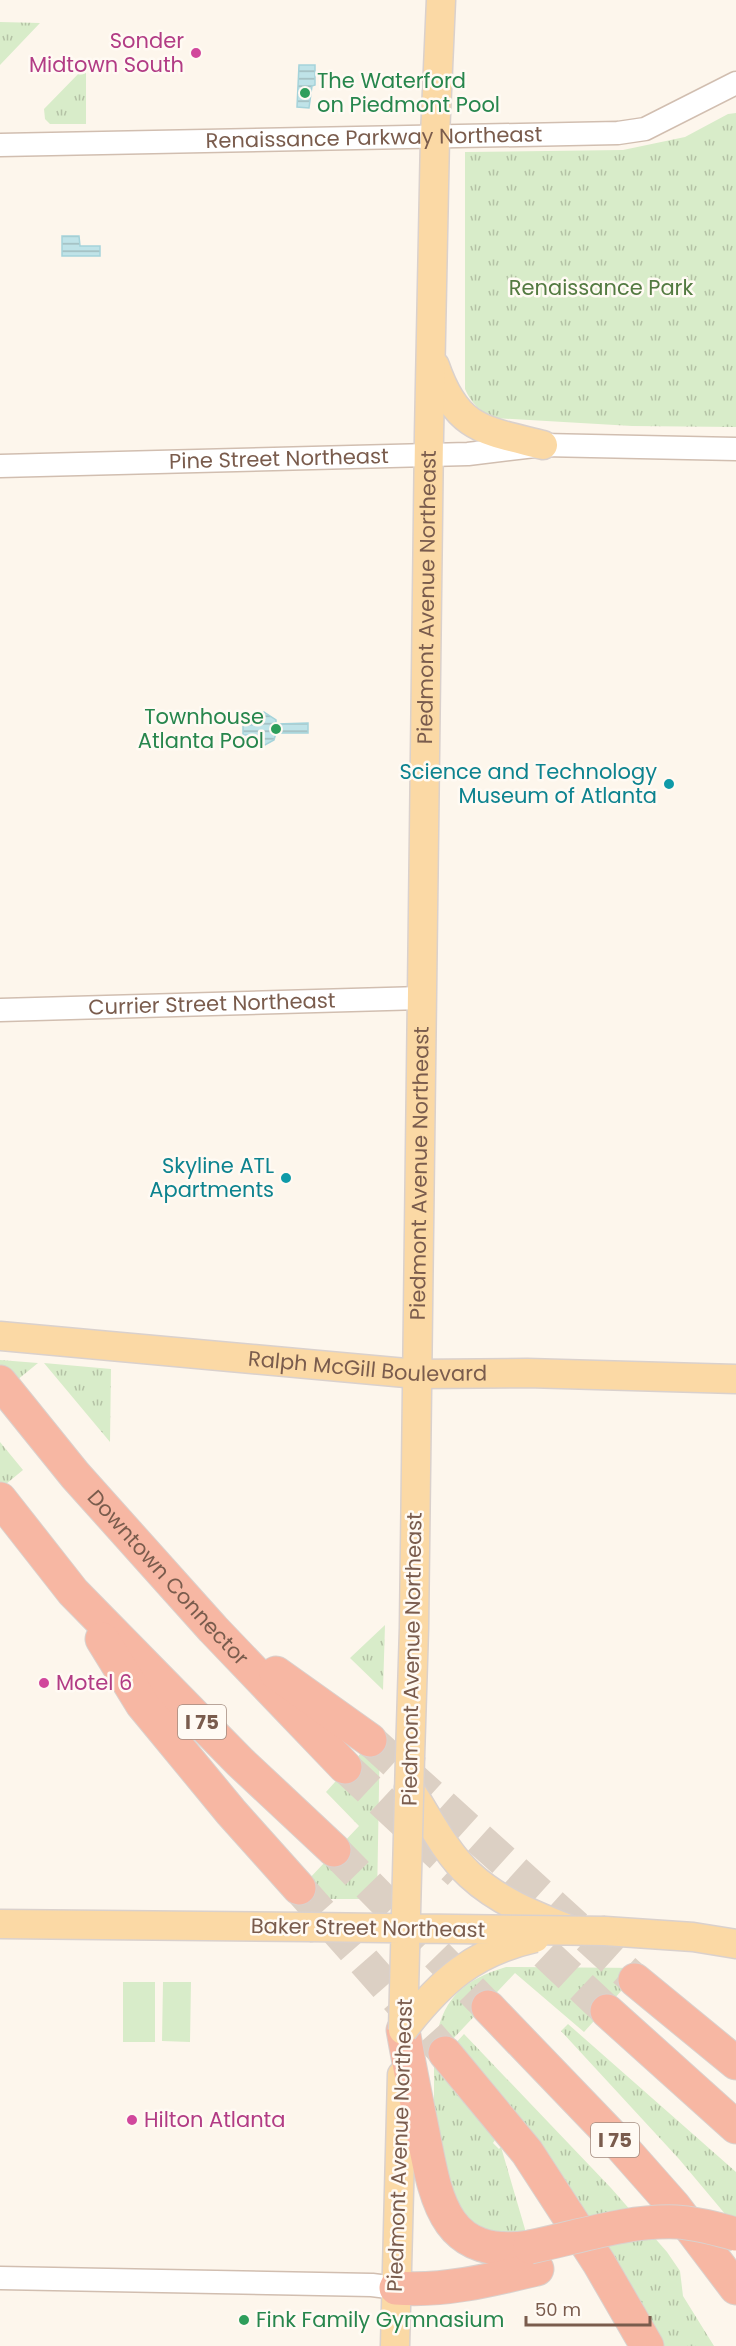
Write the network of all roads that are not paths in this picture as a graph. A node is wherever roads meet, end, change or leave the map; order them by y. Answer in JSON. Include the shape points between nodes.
{"nodes":[{"id":1,"x":441,"y":0,"type":"edge"},
{"id":2,"x":736,"y":82,"type":"edge"},
{"id":3,"x":435,"y":136,"type":"junction"},
{"id":4,"x":0,"y":146,"type":"edge"},
{"id":5,"x":430,"y":353,"type":"junction"},
{"id":6,"x":543,"y":445,"type":"junction"},
{"id":7,"x":736,"y":449,"type":"edge"},
{"id":8,"x":429,"y":455,"type":"junction"},
{"id":9,"x":0,"y":466,"type":"edge"},
{"id":10,"x":422,"y":998,"type":"junction"},
{"id":11,"x":0,"y":1010,"type":"edge"},
{"id":12,"x":0,"y":1336,"type":"edge"},
{"id":13,"x":417,"y":1374,"type":"junction"},
{"id":14,"x":736,"y":1379,"type":"edge"},
{"id":15,"x":0,"y":1382,"type":"edge"},
{"id":16,"x":0,"y":1499,"type":"edge"},
{"id":17,"x":73,"y":1592,"type":"junction"},
{"id":18,"x":213,"y":1629,"type":"junction"},
{"id":19,"x":370,"y":1740,"type":"tunnel mouth"},
{"id":20,"x":345,"y":1767,"type":"tunnel mouth"},
{"id":21,"x":409,"y":1788,"type":"junction"},
{"id":22,"x":334,"y":1850,"type":"tunnel mouth"},
{"id":23,"x":299,"y":1888,"type":"tunnel mouth"},
{"id":24,"x":0,"y":1924,"type":"edge"},
{"id":25,"x":406,"y":1928,"type":"junction"},
{"id":26,"x":572,"y":1930,"type":"junction"},
{"id":27,"x":736,"y":1944,"type":"edge"},
{"id":28,"x":635,"y":1980,"type":"tunnel mouth"},
{"id":29,"x":488,"y":2007,"type":"tunnel mouth"},
{"id":30,"x":607,"y":2011,"type":"tunnel mouth"},
{"id":31,"x":403,"y":2030,"type":"junction"},
{"id":32,"x":445,"y":2053,"type":"tunnel mouth"},
{"id":33,"x":736,"y":2063,"type":"edge"},
{"id":34,"x":736,"y":2127,"type":"edge"},
{"id":35,"x":736,"y":2234,"type":"edge"},
{"id":36,"x":534,"y":2258,"type":"junction"},
{"id":37,"x":0,"y":2278,"type":"edge"},
{"id":38,"x":735,"y":2280,"type":"edge"},
{"id":39,"x":396,"y":2288,"type":"junction"},
{"id":40,"x":395,"y":2346,"type":"edge"},
{"id":41,"x":647,"y":2346,"type":"edge"}],
"edges":[{"from":1,"to":3,"type":"main road","name":"Piedmont Avenue Northeast"},
{"from":2,"to":3,"type":"street","name":"Renaissance Parkway Northeast","via":[[641,130],[618,134]]},
{"from":3,"to":4,"type":"street","name":"Renaissance Parkway Northeast"},
{"from":3,"to":5,"type":"main road","name":"Piedmont Avenue Northeast"},
{"from":5,"to":6,"type":"main road","via":[[448,399],[465,419],[484,430]]},
{"from":5,"to":8,"type":"main road","name":"Piedmont Avenue Northeast"},
{"from":6,"to":7,"type":"street","name":"Pine Street Northeast"},
{"from":6,"to":8,"type":"street","name":"Pine Street Northeast"},
{"from":8,"to":9,"type":"street","name":"Pine Street Northeast"},
{"from":8,"to":10,"type":"main road","name":"Piedmont Avenue Northeast"},
{"from":10,"to":11,"type":"street","name":"Currier Street Northeast"},
{"from":10,"to":13,"type":"main road","name":"Piedmont Avenue Northeast"},
{"from":12,"to":13,"type":"main road","name":"Ralph McGill Boulevard"},
{"from":13,"to":14,"type":"main road","name":"Ralph McGill Boulevard"},
{"from":13,"to":21,"type":"main road","name":"Piedmont Avenue Northeast","bridge":true},
{"from":15,"to":18,"type":"highway","name":"Downtown Connector","via":[[75,1475]]},
{"from":16,"to":17,"type":"highway","number":"I 75"},
{"from":17,"to":22,"type":"highway","number":"I 75","via":[[240,1762]]},
{"from":17,"to":23,"type":"highway","via":[[141,1704]]},
{"from":18,"to":19,"type":"highway"},
{"from":18,"to":20,"type":"highway","name":"Downtown Connector"},
{"from":21,"to":25,"type":"main road","name":"Piedmont Avenue Northeast","bridge":true},
{"from":21,"to":26,"type":"main road","bridge":true,"via":[[469,1874],[507,1902]]},
{"from":24,"to":25,"type":"main road","name":"Baker Street Northeast","bridge":true},
{"from":25,"to":26,"type":"main road","name":"Baker Street Northeast","bridge":true},
{"from":25,"to":31,"type":"main road","name":"Piedmont Avenue Northeast","bridge":true},
{"from":26,"to":27,"type":"main road","name":"Baker Street Northeast","bridge":true,"via":[[693,1937]]},
{"from":26,"to":31,"type":"main road","bridge":true,"via":[[520,1941],[471,1963],[433,1993]]},
{"from":28,"to":33,"type":"highway"},
{"from":29,"to":38,"type":"highway","number":"I 75","via":[[620,2146]]},
{"from":30,"to":34,"type":"highway"},
{"from":31,"to":36,"type":"highway","via":[[438,2204],[448,2220],[473,2242]]},
{"from":31,"to":39,"type":"main road","name":"Piedmont Avenue Northeast"},
{"from":32,"to":41,"type":"highway","via":[[526,2152],[599,2263]]},
{"from":35,"to":36,"type":"highway","bridge":true,"via":[[677,2222],[644,2224],[592,2232]]},
{"from":36,"to":38,"type":"highway","via":[[645,2246],[706,2247]]},
{"from":36,"to":39,"type":"highway","via":[[461,2285]]},
{"from":37,"to":39,"type":"street"},
{"from":39,"to":40,"type":"main road","name":"Piedmont Avenue Northeast"}]}
